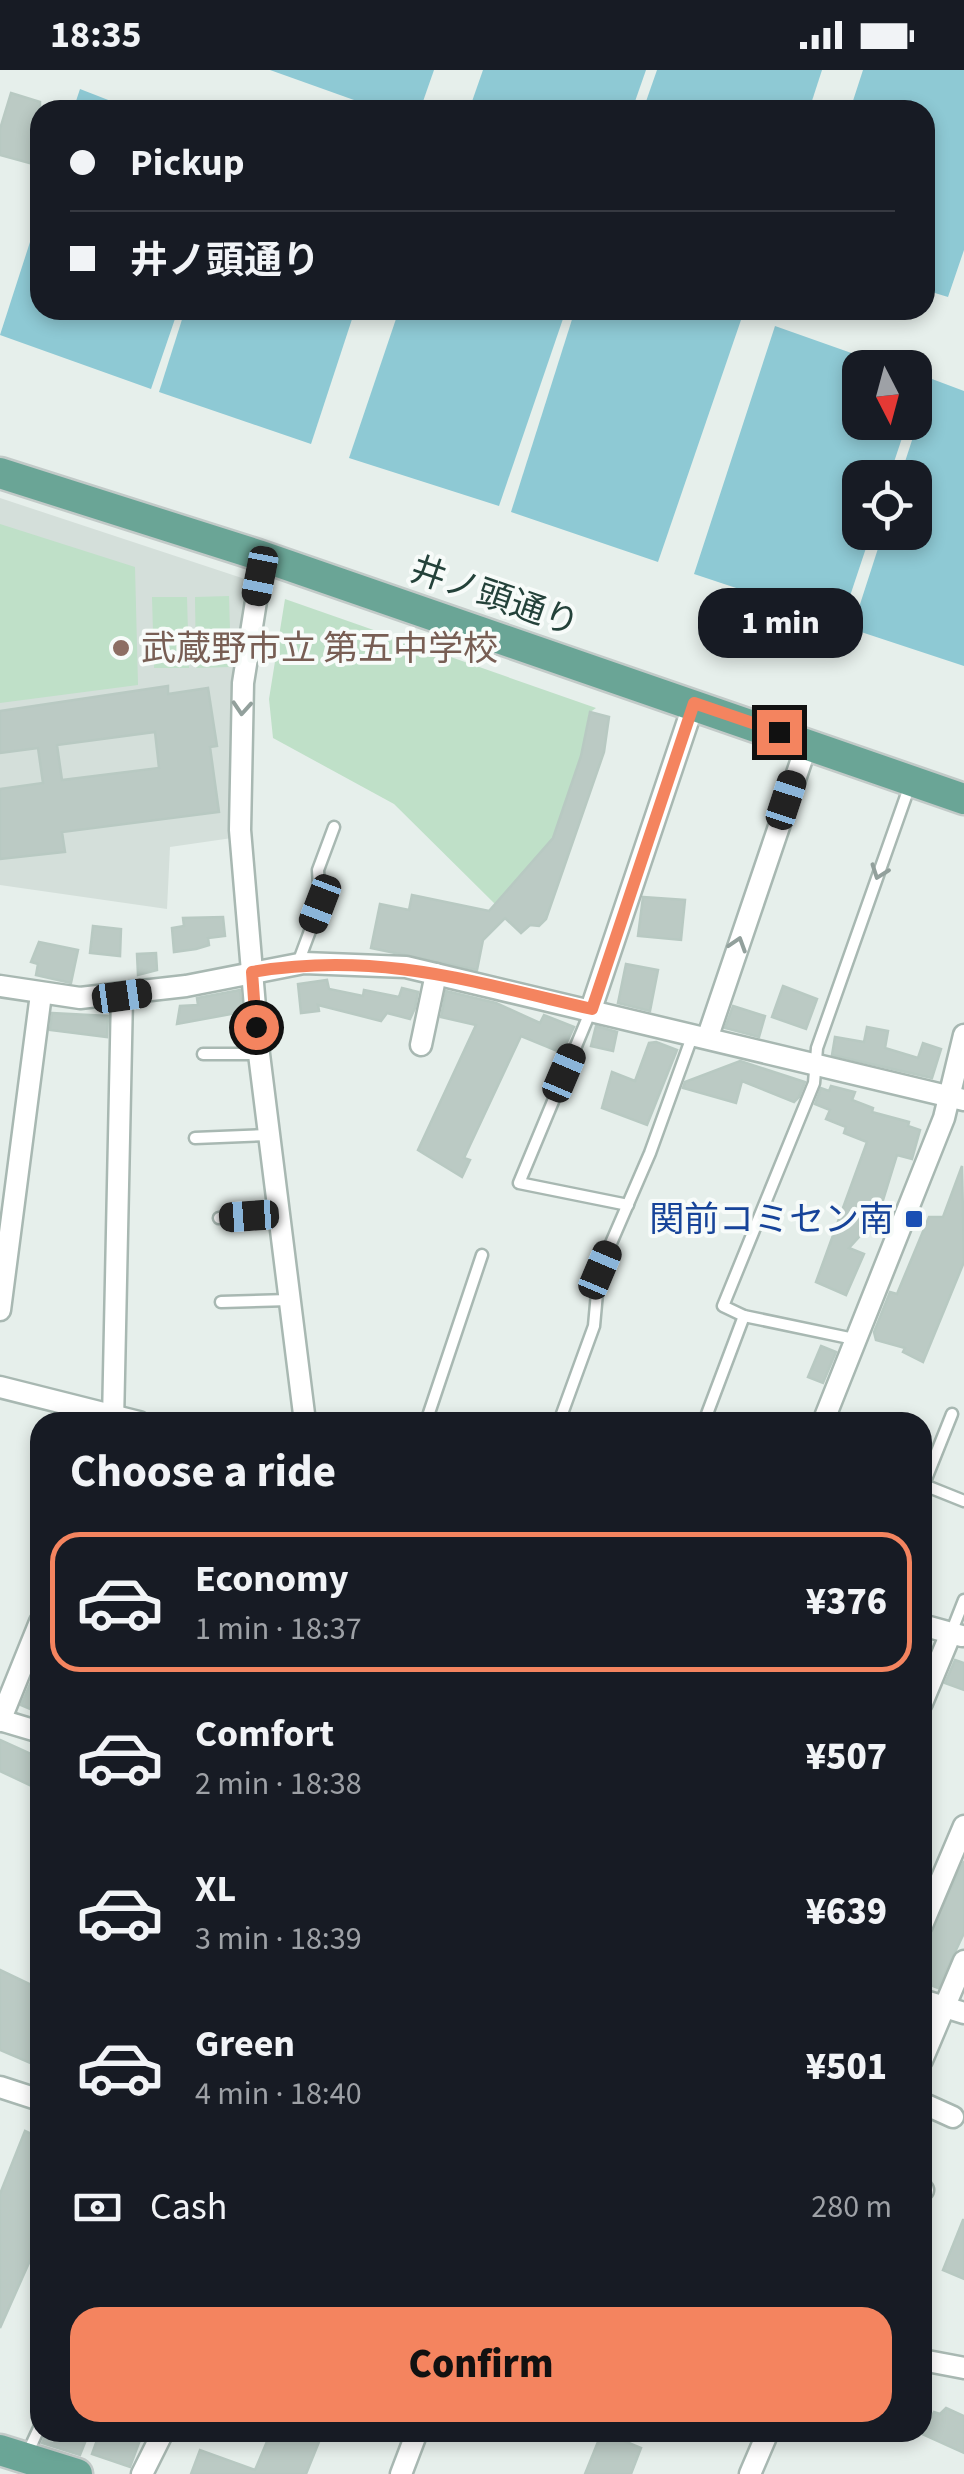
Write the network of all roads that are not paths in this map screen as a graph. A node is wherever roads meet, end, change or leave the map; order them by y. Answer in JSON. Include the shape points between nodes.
{"nodes":[{"id":1,"x":0,"y":472,"type":"edge"},
{"id":2,"x":258,"y":555,"type":"junction"},
{"id":3,"x":694,"y":703,"type":"junction"},
{"id":4,"x":808,"y":741,"type":"junction"},
{"id":5,"x":912,"y":780,"type":"junction"},
{"id":6,"x":964,"y":798,"type":"edge"},
{"id":7,"x":334,"y":827,"type":"dead end"},
{"id":8,"x":297,"y":964,"type":"junction"},
{"id":9,"x":252,"y":972,"type":"junction"},
{"id":10,"x":436,"y":974,"type":"junction"},
{"id":11,"x":0,"y":986,"type":"edge"},
{"id":12,"x":40,"y":994,"type":"junction"},
{"id":13,"x":122,"y":996,"type":"junction"},
{"id":14,"x":592,"y":1009,"type":"junction"},
{"id":15,"x":964,"y":1034,"type":"edge"},
{"id":16,"x":700,"y":1035,"type":"junction"},
{"id":17,"x":421,"y":1045,"type":"dead end"},
{"id":18,"x":202,"y":1054,"type":"dead end"},
{"id":19,"x":258,"y":1054,"type":"junction"},
{"id":20,"x":816,"y":1064,"type":"junction"},
{"id":21,"x":957,"y":1098,"type":"edge"},
{"id":22,"x":269,"y":1134,"type":"junction"},
{"id":23,"x":195,"y":1138,"type":"dead end"},
{"id":24,"x":628,"y":1205,"type":"junction"},
{"id":25,"x":279,"y":1214,"type":"junction"},
{"id":26,"x":219,"y":1218,"type":"dead end"},
{"id":27,"x":482,"y":1255,"type":"dead end"},
{"id":28,"x":290,"y":1300,"type":"junction"},
{"id":29,"x":221,"y":1302,"type":"dead end"},
{"id":30,"x":0,"y":1310,"type":"edge"},
{"id":31,"x":744,"y":1316,"type":"junction"},
{"id":32,"x":854,"y":1339,"type":"junction"},
{"id":33,"x":0,"y":1387,"type":"edge"},
{"id":34,"x":88,"y":1412,"type":"edge"},
{"id":35,"x":113,"y":1412,"type":"edge"},
{"id":36,"x":304,"y":1412,"type":"edge"},
{"id":37,"x":429,"y":1412,"type":"edge"},
{"id":38,"x":562,"y":1412,"type":"edge"},
{"id":39,"x":708,"y":1412,"type":"edge"},
{"id":40,"x":827,"y":1412,"type":"edge"},
{"id":41,"x":952,"y":1414,"type":"dead end"},
{"id":42,"x":932,"y":1464,"type":"edge"},
{"id":43,"x":932,"y":1490,"type":"edge"},
{"id":44,"x":964,"y":1501,"type":"edge"},
{"id":45,"x":964,"y":1600,"type":"edge"},
{"id":46,"x":932,"y":1628,"type":"edge"},
{"id":47,"x":958,"y":1634,"type":"edge"},
{"id":48,"x":30,"y":1646,"type":"edge"},
{"id":49,"x":932,"y":1684,"type":"edge"},
{"id":50,"x":0,"y":1720,"type":"edge"},
{"id":51,"x":30,"y":1729,"type":"edge"},
{"id":52,"x":964,"y":1826,"type":"edge"},
{"id":53,"x":932,"y":1901,"type":"edge"},
{"id":54,"x":964,"y":1961,"type":"edge"},
{"id":55,"x":954,"y":2010,"type":"edge"},
{"id":56,"x":932,"y":2044,"type":"edge"},
{"id":57,"x":0,"y":2088,"type":"edge"},
{"id":58,"x":30,"y":2097,"type":"edge"},
{"id":59,"x":932,"y":2107,"type":"edge"},
{"id":60,"x":953,"y":2116,"type":"dead end"},
{"id":61,"x":932,"y":2362,"type":"edge"},
{"id":62,"x":964,"y":2368,"type":"edge"},
{"id":63,"x":158,"y":2442,"type":"edge"},
{"id":64,"x":413,"y":2442,"type":"edge"},
{"id":65,"x":764,"y":2442,"type":"edge"},
{"id":66,"x":13,"y":2454,"type":"edge"},
{"id":67,"x":77,"y":2474,"type":"edge"},
{"id":68,"x":142,"y":2474,"type":"edge"},
{"id":69,"x":400,"y":2474,"type":"edge"},
{"id":70,"x":750,"y":2474,"type":"edge"}],
"edges":[{"from":1,"to":2,"type":"main road","name":"井ノ頭通り"},
{"from":2,"to":3,"type":"main road","name":"井ノ頭通り"},
{"from":2,"to":9,"type":"street","one_way":true,"via":[[238,758]]},
{"from":3,"to":4,"type":"main road","name":"井ノ頭通り"},
{"from":3,"to":14,"type":"street"},
{"from":4,"to":5,"type":"main road","name":"井ノ頭通り"},
{"from":16,"to":4,"type":"street","one_way":true},
{"from":5,"to":6,"type":"main road","name":"井ノ頭通り"},
{"from":5,"to":20,"type":"lane","one_way":true},
{"from":7,"to":8,"type":"lane","via":[[318,870],[320,904]]},
{"from":8,"to":9,"type":"street"},
{"from":8,"to":10,"type":"street","via":[[348,962]]},
{"from":9,"to":13,"type":"street"},
{"from":9,"to":19,"type":"street"},
{"from":10,"to":14,"type":"street"},
{"from":10,"to":17,"type":"street"},
{"from":11,"to":12,"type":"street"},
{"from":12,"to":13,"type":"street"},
{"from":12,"to":30,"type":"street"},
{"from":13,"to":35,"type":"street"},
{"from":14,"to":16,"type":"street"},
{"from":14,"to":24,"type":"lane","via":[[519,1183]]},
{"from":15,"to":21,"type":"street"},
{"from":16,"to":20,"type":"street"},
{"from":16,"to":24,"type":"lane"},
{"from":18,"to":19,"type":"lane"},
{"from":19,"to":22,"type":"street"},
{"from":20,"to":21,"type":"street"},
{"from":20,"to":31,"type":"lane","via":[[808,1100],[722,1306]]},
{"from":21,"to":32,"type":"street"},
{"from":22,"to":23,"type":"lane"},
{"from":22,"to":25,"type":"street"},
{"from":24,"to":38,"type":"lane","via":[[600,1270],[594,1326]]},
{"from":25,"to":26,"type":"lane"},
{"from":25,"to":28,"type":"street"},
{"from":27,"to":37,"type":"lane"},
{"from":28,"to":29,"type":"lane"},
{"from":28,"to":36,"type":"street"},
{"from":31,"to":32,"type":"lane"},
{"from":31,"to":39,"type":"lane"},
{"from":32,"to":40,"type":"street"},
{"from":33,"to":34,"type":"street"},
{"from":41,"to":42,"type":"lane"},
{"from":43,"to":44,"type":"lane"},
{"from":45,"to":47,"type":"lane"},
{"from":46,"to":47,"type":"street"},
{"from":47,"to":49,"type":"street"},
{"from":48,"to":50,"type":"street"},
{"from":50,"to":51,"type":"street"},
{"from":52,"to":53,"type":"street"},
{"from":54,"to":55,"type":"street"},
{"from":55,"to":56,"type":"street"},
{"from":57,"to":58,"type":"street"},
{"from":59,"to":60,"type":"street"},
{"from":61,"to":62,"type":"street"},
{"from":63,"to":68,"type":"street"},
{"from":64,"to":69,"type":"street"},
{"from":65,"to":70,"type":"street"},
{"from":66,"to":67,"type":"main road"}]}
